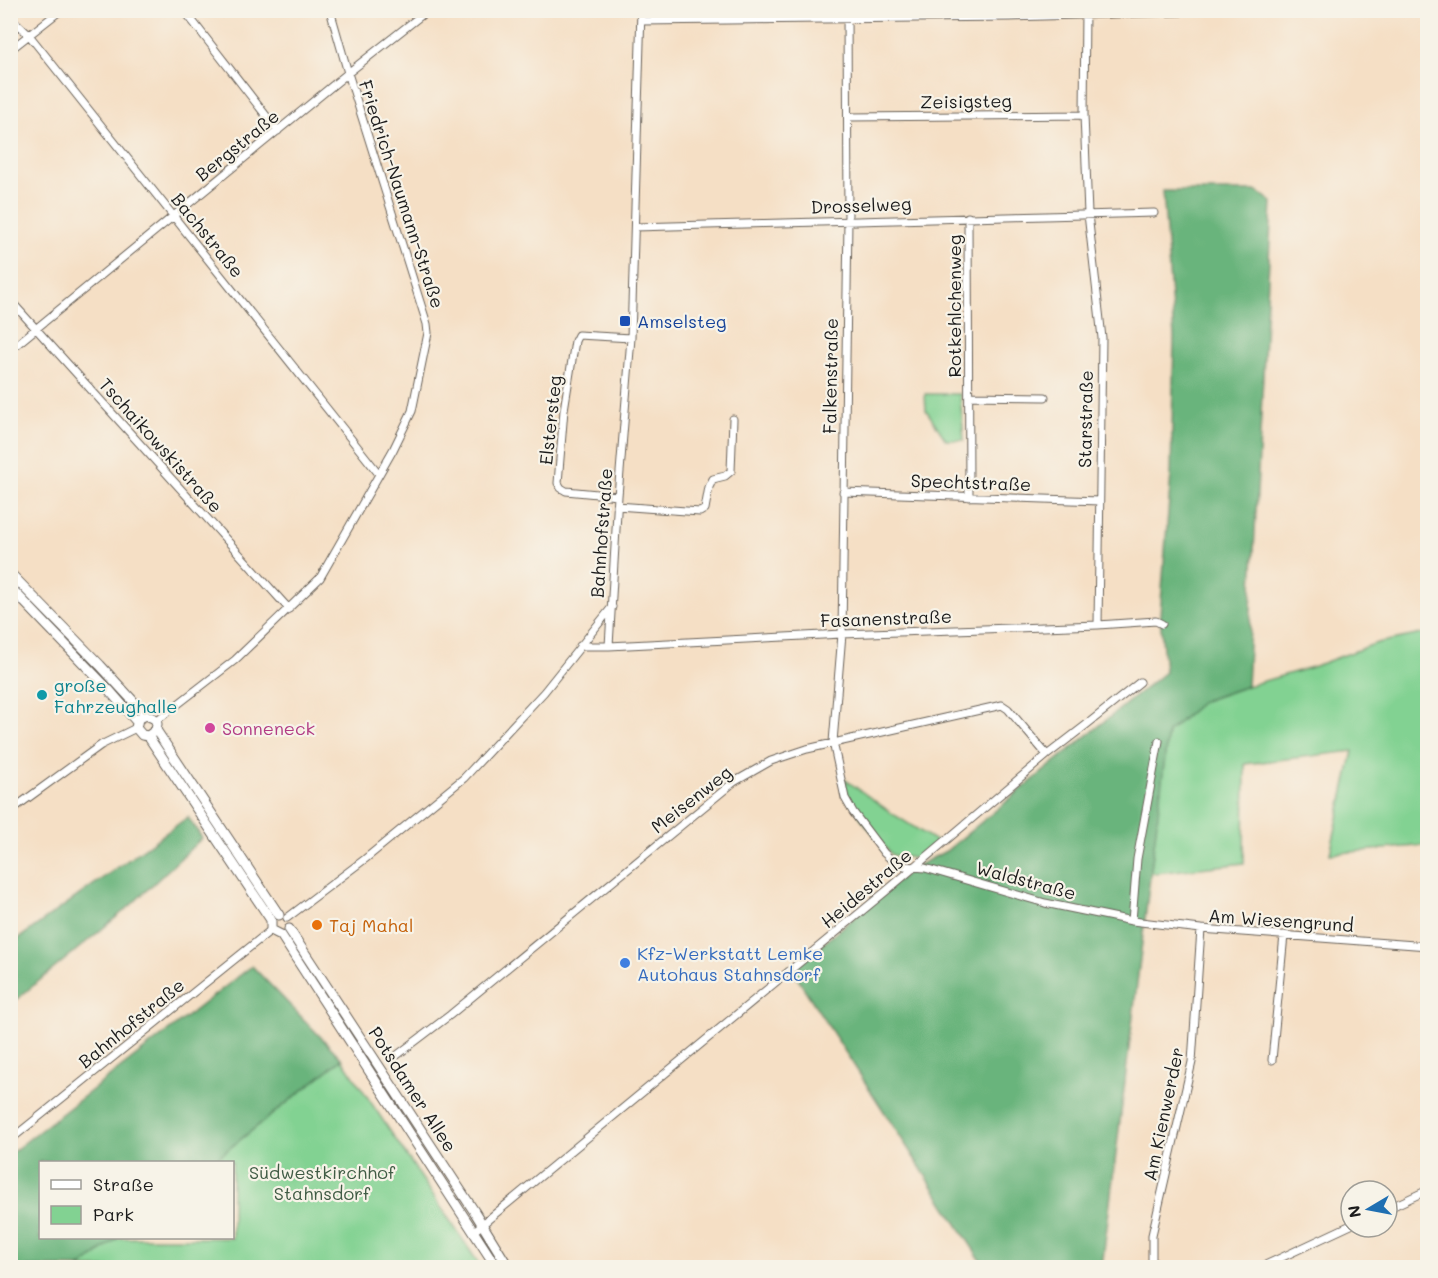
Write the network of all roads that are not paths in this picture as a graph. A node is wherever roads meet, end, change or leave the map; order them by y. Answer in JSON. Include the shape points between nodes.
{"nodes":[{"id":1,"x":61,"y":10,"type":"edge"},
{"id":2,"x":184,"y":10,"type":"edge"},
{"id":3,"x":330,"y":10,"type":"edge"},
{"id":4,"x":429,"y":10,"type":"edge"},
{"id":5,"x":641,"y":10,"type":"edge"},
{"id":6,"x":847,"y":10,"type":"edge"},
{"id":7,"x":1185,"y":10,"type":"edge"},
{"id":8,"x":1085,"y":13,"type":"edge"},
{"id":9,"x":1009,"y":14,"type":"edge"},
{"id":10,"x":10,"y":17,"type":"edge"},
{"id":11,"x":847,"y":19,"type":"junction"},
{"id":12,"x":640,"y":21,"type":"junction"},
{"id":13,"x":30,"y":35,"type":"junction"},
{"id":14,"x":10,"y":50,"type":"edge"},
{"id":15,"x":348,"y":73,"type":"junction"},
{"id":16,"x":1084,"y":115,"type":"junction"},
{"id":17,"x":848,"y":117,"type":"junction"},
{"id":18,"x":278,"y":131,"type":"junction"},
{"id":19,"x":1154,"y":213,"type":"dead end"},
{"id":20,"x":1088,"y":214,"type":"junction"},
{"id":21,"x":174,"y":216,"type":"junction"},
{"id":22,"x":968,"y":217,"type":"junction"},
{"id":23,"x":848,"y":221,"type":"junction"},
{"id":24,"x":635,"y":226,"type":"junction"},
{"id":25,"x":10,"y":300,"type":"edge"},
{"id":26,"x":36,"y":328,"type":"junction"},
{"id":27,"x":631,"y":338,"type":"junction"},
{"id":28,"x":10,"y":350,"type":"edge"},
{"id":29,"x":969,"y":396,"type":"junction"},
{"id":30,"x":1044,"y":397,"type":"dead end"},
{"id":31,"x":734,"y":419,"type":"dead end"},
{"id":32,"x":380,"y":474,"type":"junction"},
{"id":33,"x":843,"y":492,"type":"junction"},
{"id":34,"x":618,"y":496,"type":"junction"},
{"id":35,"x":969,"y":497,"type":"junction"},
{"id":36,"x":1098,"y":501,"type":"junction"},
{"id":37,"x":617,"y":506,"type":"junction"},
{"id":38,"x":10,"y":573,"type":"edge"},
{"id":39,"x":10,"y":587,"type":"edge"},
{"id":40,"x":612,"y":607,"type":"junction"},
{"id":41,"x":289,"y":609,"type":"junction"},
{"id":42,"x":1162,"y":624,"type":"dead end"},
{"id":43,"x":1098,"y":625,"type":"junction"},
{"id":44,"x":842,"y":634,"type":"junction"},
{"id":45,"x":580,"y":646,"type":"junction"},
{"id":46,"x":609,"y":646,"type":"junction"},
{"id":47,"x":1140,"y":682,"type":"dead end"},
{"id":48,"x":146,"y":715,"type":"junction"},
{"id":49,"x":137,"y":725,"type":"junction"},
{"id":50,"x":156,"y":726,"type":"junction"},
{"id":51,"x":148,"y":736,"type":"junction"},
{"id":52,"x":1158,"y":741,"type":"dead end"},
{"id":53,"x":833,"y":742,"type":"junction"},
{"id":54,"x":1047,"y":754,"type":"junction"},
{"id":55,"x":10,"y":811,"type":"edge"},
{"id":56,"x":913,"y":868,"type":"junction"},
{"id":57,"x":277,"y":921,"type":"junction"},
{"id":58,"x":1132,"y":921,"type":"junction"},
{"id":59,"x":1201,"y":929,"type":"junction"},
{"id":60,"x":285,"y":932,"type":"junction"},
{"id":61,"x":1284,"y":935,"type":"junction"},
{"id":62,"x":1428,"y":946,"type":"edge"},
{"id":63,"x":396,"y":1056,"type":"dead end"},
{"id":64,"x":1272,"y":1060,"type":"dead end"},
{"id":65,"x":10,"y":1140,"type":"edge"},
{"id":66,"x":1428,"y":1190,"type":"edge"},
{"id":67,"x":1399,"y":1203,"type":"edge"},
{"id":68,"x":483,"y":1225,"type":"junction"},
{"id":69,"x":1339,"y":1231,"type":"edge"},
{"id":70,"x":473,"y":1232,"type":"junction"},
{"id":71,"x":497,"y":1268,"type":"edge"},
{"id":72,"x":509,"y":1268,"type":"edge"},
{"id":73,"x":1152,"y":1268,"type":"edge"},
{"id":74,"x":1259,"y":1268,"type":"edge"}],
"edges":[{"from":1,"to":13,"type":"street"},
{"from":2,"to":18,"type":"street"},
{"from":3,"to":15,"type":"street","name":"Friedrich-Naumann-Straße"},
{"from":4,"to":15,"type":"street","name":"Bergstraße"},
{"from":5,"to":12,"type":"street","name":"Bahnhofstraße"},
{"from":6,"to":11,"type":"street","name":"Falkenstraße"},
{"from":7,"to":8,"type":"street"},
{"from":8,"to":9,"type":"street"},
{"from":8,"to":16,"type":"street","name":"Starstraße"},
{"from":9,"to":11,"type":"street"},
{"from":10,"to":13,"type":"street","name":"Bachstraße"},
{"from":11,"to":12,"type":"street"},
{"from":11,"to":17,"type":"street","name":"Falkenstraße"},
{"from":12,"to":24,"type":"street","name":"Bahnhofstraße"},
{"from":13,"to":14,"type":"street"},
{"from":13,"to":21,"type":"street","name":"Bachstraße"},
{"from":15,"to":18,"type":"street","name":"Bergstraße"},
{"from":15,"to":32,"type":"street","name":"Friedrich-Naumann-Straße","via":[[428,333],[412,411]]},
{"from":16,"to":17,"type":"street","name":"Zeisigsteg"},
{"from":16,"to":20,"type":"street","name":"Starstraße"},
{"from":17,"to":23,"type":"street","name":"Falkenstraße"},
{"from":18,"to":21,"type":"street","name":"Bergstraße"},
{"from":19,"to":20,"type":"street"},
{"from":20,"to":22,"type":"street","name":"Drosselweg"},
{"from":20,"to":36,"type":"street","name":"Starstraße","via":[[1102,338]]},
{"from":21,"to":26,"type":"street","name":"Bergstraße"},
{"from":21,"to":32,"type":"street","name":"Bachstraße"},
{"from":22,"to":23,"type":"street","name":"Drosselweg"},
{"from":22,"to":29,"type":"street","name":"Rotkehlchenweg"},
{"from":23,"to":24,"type":"street","name":"Drosselweg"},
{"from":23,"to":33,"type":"street","name":"Falkenstraße"},
{"from":24,"to":27,"type":"street","name":"Bahnhofstraße"},
{"from":25,"to":26,"type":"street","name":"Tschaikowskistraße"},
{"from":26,"to":28,"type":"street","name":"Bergstraße"},
{"from":26,"to":41,"type":"street","name":"Tschaikowskistraße"},
{"from":27,"to":34,"type":"street","name":"Bahnhofstraße"},
{"from":27,"to":34,"type":"street","name":"Elstersteg","via":[[578,335],[564,410],[558,483],[561,488]]},
{"from":29,"to":30,"type":"street","name":"Rotkehlchenweg"},
{"from":29,"to":35,"type":"street","name":"Rotkehlchenweg"},
{"from":31,"to":37,"type":"street","via":[[730,471],[713,479],[705,509],[700,512]]},
{"from":32,"to":41,"type":"street","name":"Friedrich-Naumann-Straße","via":[[320,578]]},
{"from":33,"to":35,"type":"street","name":"Spechtstraße"},
{"from":33,"to":44,"type":"street","name":"Falkenstraße"},
{"from":34,"to":37,"type":"street","name":"Bahnhofstraße"},
{"from":35,"to":36,"type":"street","name":"Spechtstraße"},
{"from":36,"to":43,"type":"street","name":"Starstraße"},
{"from":37,"to":40,"type":"street","name":"Bahnhofstraße"},
{"from":38,"to":48,"type":"street"},
{"from":39,"to":49,"type":"street","via":[[109,690]]},
{"from":40,"to":45,"type":"street","name":"Bahnhofstraße"},
{"from":40,"to":46,"type":"street"},
{"from":41,"to":50,"type":"street","name":"Friedrich-Naumann-Straße"},
{"from":42,"to":43,"type":"street","name":"Fasanenstraße","via":[[1156,621]]},
{"from":43,"to":44,"type":"street","name":"Fasanenstraße"},
{"from":44,"to":46,"type":"street","name":"Fasanenstraße"},
{"from":44,"to":53,"type":"street","name":"Falkenstraße"},
{"from":45,"to":46,"type":"street","name":"Fasanenstraße"},
{"from":45,"to":57,"type":"street","name":"Bahnhofstraße","via":[[544,692],[455,786],[365,859]]},
{"from":47,"to":54,"type":"street","name":"Heidestraße"},
{"from":48,"to":49,"type":"street"},
{"from":48,"to":50,"type":"street","via":[[152,717]]},
{"from":49,"to":51,"type":"street","via":[[139,734]]},
{"from":49,"to":55,"type":"street"},
{"from":50,"to":51,"type":"street"},
{"from":50,"to":57,"type":"street"},
{"from":51,"to":57,"type":"street"},
{"from":52,"to":58,"type":"street","via":[[1137,859]]},
{"from":53,"to":54,"type":"street","name":"Meisenweg","via":[[1002,705]]},
{"from":53,"to":56,"type":"street","name":"Waldstraße","via":[[845,798],[853,812],[884,853]]},
{"from":53,"to":63,"type":"street","name":"Meisenweg","via":[[771,761],[734,782]]},
{"from":54,"to":56,"type":"street","name":"Heidestraße"},
{"from":56,"to":58,"type":"street","name":"Waldstraße"},
{"from":56,"to":68,"type":"street","name":"Heidestraße"},
{"from":57,"to":60,"type":"street"},
{"from":57,"to":60,"type":"street","via":[[289,924]]},
{"from":57,"to":65,"type":"street","name":"Bahnhofstraße"},
{"from":58,"to":59,"type":"street","name":"Am Wiesengrund"},
{"from":59,"to":61,"type":"street","name":"Am Wiesengrund"},
{"from":59,"to":73,"type":"street","name":"Am Kienwerder","via":[[1192,1062],[1152,1235]]},
{"from":60,"to":68,"type":"street","name":"Potsdamer Allee"},
{"from":60,"to":70,"type":"street","name":"Potsdamer Allee"},
{"from":61,"to":62,"type":"street","name":"Am Wiesengrund"},
{"from":61,"to":64,"type":"street"},
{"from":66,"to":67,"type":"street"},
{"from":68,"to":70,"type":"street","name":"Heidestraße"},
{"from":68,"to":72,"type":"street","name":"Potsdamer Allee"},
{"from":69,"to":74,"type":"street"},
{"from":70,"to":71,"type":"street","name":"Potsdamer Allee"}]}
